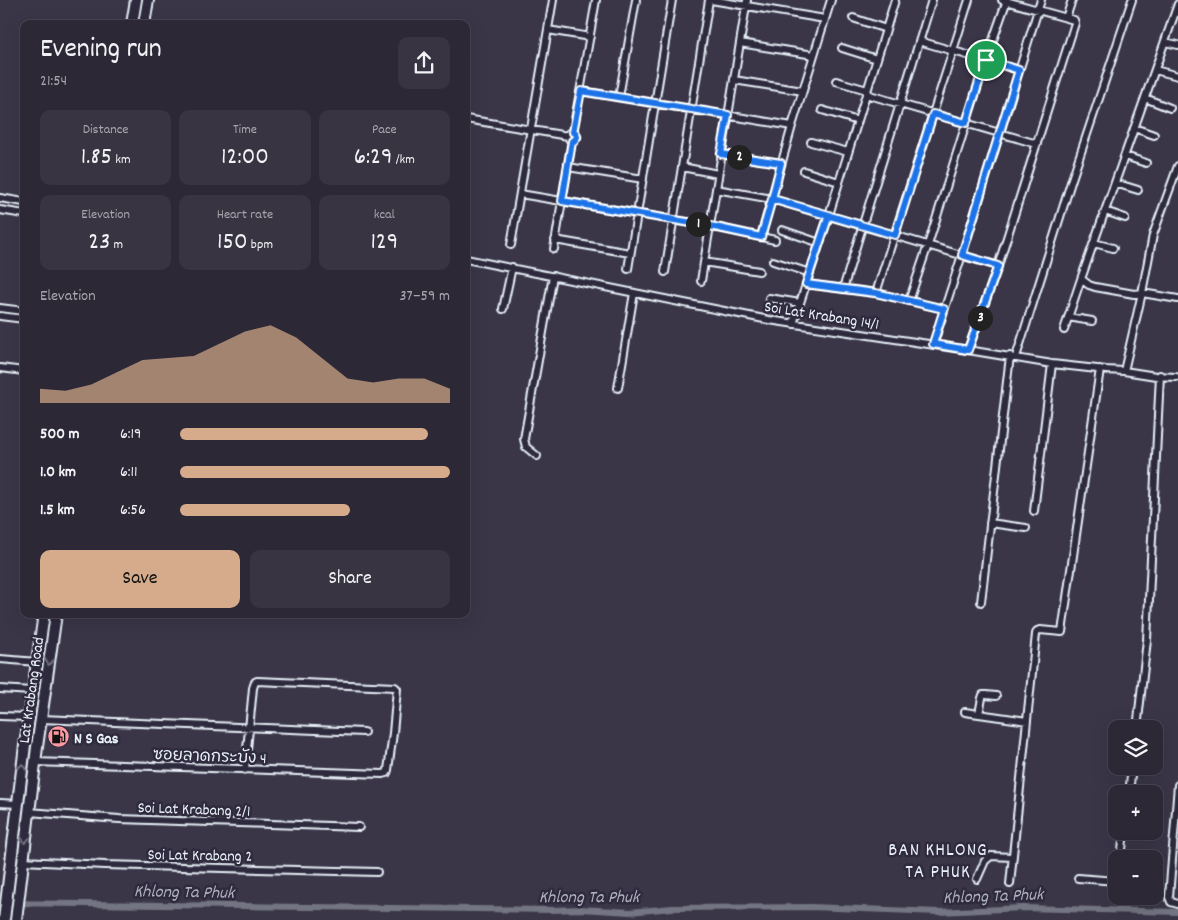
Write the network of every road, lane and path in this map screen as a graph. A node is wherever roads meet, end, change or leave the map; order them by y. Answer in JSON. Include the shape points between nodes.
{"nodes":[{"id":1,"x":136,"y":0,"type":"edge"},
{"id":2,"x":148,"y":0,"type":"edge"},
{"id":3,"x":554,"y":0,"type":"edge"},
{"id":4,"x":596,"y":0,"type":"edge"},
{"id":5,"x":636,"y":0,"type":"edge"},
{"id":6,"x":672,"y":0,"type":"edge"},
{"id":7,"x":710,"y":0,"type":"edge"},
{"id":8,"x":831,"y":0,"type":"edge"},
{"id":9,"x":895,"y":0,"type":"edge"},
{"id":10,"x":932,"y":0,"type":"edge"},
{"id":11,"x":969,"y":0,"type":"edge"},
{"id":12,"x":1005,"y":0,"type":"edge"},
{"id":13,"x":1041,"y":0,"type":"edge"},
{"id":14,"x":1072,"y":0,"type":"edge"},
{"id":15,"x":1132,"y":0,"type":"edge"},
{"id":16,"x":746,"y":3,"type":"edge"},
{"id":17,"x":1178,"y":4,"type":"edge"},
{"id":18,"x":1038,"y":10,"type":"junction"},
{"id":19,"x":1177,"y":13,"type":"edge"},
{"id":20,"x":853,"y":18,"type":"dead end"},
{"id":21,"x":1066,"y":18,"type":"junction"},
{"id":22,"x":825,"y":19,"type":"junction"},
{"id":23,"x":133,"y":20,"type":"edge"},
{"id":24,"x":145,"y":20,"type":"edge"},
{"id":25,"x":886,"y":28,"type":"junction"},
{"id":26,"x":548,"y":30,"type":"junction"},
{"id":27,"x":590,"y":37,"type":"junction"},
{"id":28,"x":919,"y":41,"type":"junction"},
{"id":29,"x":1165,"y":42,"type":"junction"},
{"id":30,"x":740,"y":43,"type":"junction"},
{"id":31,"x":1178,"y":45,"type":"edge"},
{"id":32,"x":842,"y":48,"type":"dead end"},
{"id":33,"x":953,"y":50,"type":"junction"},
{"id":34,"x":814,"y":55,"type":"junction"},
{"id":35,"x":877,"y":59,"type":"junction"},
{"id":36,"x":986,"y":60,"type":"junction"},
{"id":37,"x":1019,"y":70,"type":"junction"},
{"id":38,"x":1155,"y":70,"type":"junction"},
{"id":39,"x":1178,"y":76,"type":"edge"},
{"id":40,"x":734,"y":80,"type":"junction"},
{"id":41,"x":836,"y":81,"type":"dead end"},
{"id":42,"x":581,"y":91,"type":"junction"},
{"id":43,"x":802,"y":91,"type":"junction"},
{"id":44,"x":867,"y":92,"type":"junction"},
{"id":45,"x":619,"y":97,"type":"junction"},
{"id":46,"x":1145,"y":98,"type":"junction"},
{"id":47,"x":655,"y":103,"type":"junction"},
{"id":48,"x":900,"y":104,"type":"junction"},
{"id":49,"x":1170,"y":108,"type":"dead end"},
{"id":50,"x":692,"y":109,"type":"junction"},
{"id":51,"x":822,"y":110,"type":"dead end"},
{"id":52,"x":933,"y":114,"type":"junction"},
{"id":53,"x":728,"y":115,"type":"junction"},
{"id":54,"x":470,"y":120,"type":"edge"},
{"id":55,"x":858,"y":121,"type":"junction"},
{"id":56,"x":966,"y":123,"type":"junction"},
{"id":57,"x":792,"y":126,"type":"junction"},
{"id":58,"x":1134,"y":128,"type":"junction"},
{"id":59,"x":532,"y":130,"type":"junction"},
{"id":60,"x":999,"y":133,"type":"junction"},
{"id":61,"x":1154,"y":135,"type":"dead end"},
{"id":62,"x":571,"y":136,"type":"junction"},
{"id":63,"x":811,"y":142,"type":"dead end"},
{"id":64,"x":1037,"y":144,"type":"junction"},
{"id":65,"x":848,"y":152,"type":"junction"},
{"id":66,"x":721,"y":154,"type":"junction"},
{"id":67,"x":1125,"y":156,"type":"junction"},
{"id":68,"x":1146,"y":162,"type":"dead end"},
{"id":69,"x":781,"y":163,"type":"junction"},
{"id":70,"x":1178,"y":166,"type":"edge"},
{"id":71,"x":568,"y":167,"type":"junction"},
{"id":72,"x":682,"y":167,"type":"junction"},
{"id":73,"x":804,"y":171,"type":"dead end"},
{"id":74,"x":718,"y":174,"type":"junction"},
{"id":75,"x":643,"y":179,"type":"junction"},
{"id":76,"x":839,"y":182,"type":"junction"},
{"id":77,"x":1115,"y":183,"type":"junction"},
{"id":78,"x":716,"y":189,"type":"junction"},
{"id":79,"x":1138,"y":190,"type":"dead end"},
{"id":80,"x":520,"y":194,"type":"junction"},
{"id":81,"x":0,"y":198,"type":"edge"},
{"id":82,"x":772,"y":199,"type":"junction"},
{"id":83,"x":20,"y":201,"type":"edge"},
{"id":84,"x":562,"y":201,"type":"junction"},
{"id":85,"x":0,"y":210,"type":"edge"},
{"id":86,"x":1105,"y":211,"type":"junction"},
{"id":87,"x":20,"y":213,"type":"edge"},
{"id":88,"x":637,"y":214,"type":"junction"},
{"id":89,"x":829,"y":215,"type":"junction"},
{"id":90,"x":1125,"y":218,"type":"dead end"},
{"id":91,"x":673,"y":220,"type":"junction"},
{"id":92,"x":710,"y":226,"type":"junction"},
{"id":93,"x":863,"y":226,"type":"junction"},
{"id":94,"x":782,"y":230,"type":"dead end"},
{"id":95,"x":895,"y":235,"type":"junction"},
{"id":96,"x":761,"y":237,"type":"junction"},
{"id":97,"x":555,"y":240,"type":"junction"},
{"id":98,"x":775,"y":240,"type":"dead end"},
{"id":99,"x":820,"y":243,"type":"junction"},
{"id":100,"x":1094,"y":243,"type":"junction"},
{"id":101,"x":511,"y":245,"type":"dead end"},
{"id":102,"x":928,"y":245,"type":"junction"},
{"id":103,"x":1113,"y":248,"type":"dead end"},
{"id":104,"x":554,"y":249,"type":"dead end"},
{"id":105,"x":630,"y":253,"type":"junction"},
{"id":106,"x":962,"y":255,"type":"junction"},
{"id":107,"x":470,"y":260,"type":"edge"},
{"id":108,"x":773,"y":261,"type":"dead end"},
{"id":109,"x":704,"y":262,"type":"junction"},
{"id":110,"x":998,"y":266,"type":"junction"},
{"id":111,"x":512,"y":268,"type":"junction"},
{"id":112,"x":628,"y":269,"type":"dead end"},
{"id":113,"x":759,"y":271,"type":"dead end"},
{"id":114,"x":665,"y":272,"type":"dead end"},
{"id":115,"x":810,"y":273,"type":"junction"},
{"id":116,"x":553,"y":276,"type":"junction"},
{"id":117,"x":1081,"y":279,"type":"junction"},
{"id":118,"x":700,"y":281,"type":"dead end"},
{"id":119,"x":806,"y":284,"type":"junction"},
{"id":120,"x":843,"y":289,"type":"junction"},
{"id":121,"x":634,"y":292,"type":"junction"},
{"id":122,"x":876,"y":293,"type":"junction"},
{"id":123,"x":1142,"y":293,"type":"junction"},
{"id":124,"x":769,"y":298,"type":"dead end"},
{"id":125,"x":1178,"y":299,"type":"edge"},
{"id":126,"x":909,"y":301,"type":"junction"},
{"id":127,"x":800,"y":303,"type":"junction"},
{"id":128,"x":0,"y":308,"type":"edge"},
{"id":129,"x":503,"y":309,"type":"dead end"},
{"id":130,"x":944,"y":309,"type":"junction"},
{"id":131,"x":20,"y":311,"type":"edge"},
{"id":132,"x":0,"y":316,"type":"edge"},
{"id":133,"x":1068,"y":317,"type":"junction"},
{"id":134,"x":20,"y":319,"type":"edge"},
{"id":135,"x":1092,"y":321,"type":"dead end"},
{"id":136,"x":793,"y":324,"type":"junction"},
{"id":137,"x":1064,"y":330,"type":"dead end"},
{"id":138,"x":933,"y":344,"type":"junction"},
{"id":139,"x":968,"y":350,"type":"junction"},
{"id":140,"x":1013,"y":357,"type":"junction"},
{"id":141,"x":1052,"y":364,"type":"junction"},
{"id":142,"x":0,"y":368,"type":"edge"},
{"id":143,"x":1100,"y":369,"type":"junction"},
{"id":144,"x":20,"y":370,"type":"edge"},
{"id":145,"x":1124,"y":371,"type":"junction"},
{"id":146,"x":1160,"y":376,"type":"junction"},
{"id":147,"x":1176,"y":377,"type":"dead end"},
{"id":148,"x":618,"y":388,"type":"dead end"},
{"id":149,"x":537,"y":456,"type":"dead end"},
{"id":150,"x":1034,"y":511,"type":"dead end"},
{"id":151,"x":990,"y":523,"type":"junction"},
{"id":152,"x":1026,"y":528,"type":"dead end"},
{"id":153,"x":981,"y":602,"type":"dead end"},
{"id":154,"x":43,"y":618,"type":"edge"},
{"id":155,"x":55,"y":618,"type":"edge"},
{"id":156,"x":0,"y":659,"type":"edge"},
{"id":157,"x":36,"y":662,"type":"junction"},
{"id":158,"x":0,"y":689,"type":"edge"},
{"id":159,"x":32,"y":691,"type":"junction"},
{"id":160,"x":996,"y":696,"type":"dead end"},
{"id":161,"x":965,"y":712,"type":"dead end"},
{"id":162,"x":979,"y":714,"type":"junction"},
{"id":163,"x":0,"y":716,"type":"edge"},
{"id":164,"x":29,"y":717,"type":"junction"},
{"id":165,"x":41,"y":720,"type":"junction"},
{"id":166,"x":1138,"y":720,"type":"edge"},
{"id":167,"x":1027,"y":721,"type":"junction"},
{"id":168,"x":249,"y":728,"type":"junction"},
{"id":169,"x":364,"y":732,"type":"dead end"},
{"id":170,"x":35,"y":762,"type":"junction"},
{"id":171,"x":244,"y":770,"type":"junction"},
{"id":172,"x":1178,"y":785,"type":"edge"},
{"id":173,"x":0,"y":803,"type":"edge"},
{"id":174,"x":18,"y":804,"type":"junction"},
{"id":175,"x":29,"y":812,"type":"junction"},
{"id":176,"x":359,"y":827,"type":"dead end"},
{"id":177,"x":1012,"y":857,"type":"junction"},
{"id":178,"x":22,"y":866,"type":"junction"},
{"id":179,"x":377,"y":872,"type":"dead end"},
{"id":180,"x":1078,"y":878,"type":"dead end"},
{"id":181,"x":977,"y":879,"type":"dead end"},
{"id":182,"x":1108,"y":880,"type":"edge"},
{"id":183,"x":1010,"y":884,"type":"dead end"},
{"id":184,"x":1178,"y":904,"type":"edge"},
{"id":185,"x":4,"y":920,"type":"edge"},
{"id":186,"x":16,"y":920,"type":"edge"}],
"edges":[{"from":1,"to":23,"type":"main road"},
{"from":2,"to":24,"type":"main road"},
{"from":3,"to":26,"type":"street"},
{"from":4,"to":27,"type":"street"},
{"from":5,"to":45,"type":"street"},
{"from":6,"to":47,"type":"street"},
{"from":7,"to":16,"type":"street"},
{"from":7,"to":50,"type":"street"},
{"from":8,"to":22,"type":"street"},
{"from":9,"to":25,"type":"street"},
{"from":10,"to":28,"type":"street"},
{"from":11,"to":33,"type":"street"},
{"from":12,"to":18,"type":"street"},
{"from":12,"to":36,"type":"street"},
{"from":13,"to":18,"type":"street"},
{"from":14,"to":21,"type":"street"},
{"from":15,"to":140,"type":"street"},
{"from":16,"to":22,"type":"street"},
{"from":16,"to":30,"type":"street"},
{"from":17,"to":19,"type":"street"},
{"from":18,"to":21,"type":"street"},
{"from":18,"to":37,"type":"street"},
{"from":19,"to":29,"type":"street"},
{"from":20,"to":25,"type":"street"},
{"from":21,"to":64,"type":"street","via":[[1075,23]]},
{"from":22,"to":34,"type":"street"},
{"from":25,"to":35,"type":"street"},
{"from":26,"to":27,"type":"street"},
{"from":26,"to":59,"type":"street"},
{"from":27,"to":42,"type":"street"},
{"from":28,"to":33,"type":"street"},
{"from":28,"to":48,"type":"street"},
{"from":29,"to":31,"type":"street"},
{"from":29,"to":38,"type":"street"},
{"from":30,"to":34,"type":"street"},
{"from":30,"to":40,"type":"street"},
{"from":32,"to":35,"type":"street"},
{"from":33,"to":36,"type":"street"},
{"from":33,"to":52,"type":"street"},
{"from":34,"to":43,"type":"street"},
{"from":35,"to":44,"type":"street"},
{"from":36,"to":37,"type":"street"},
{"from":36,"to":56,"type":"street"},
{"from":37,"to":60,"type":"street"},
{"from":38,"to":39,"type":"street"},
{"from":38,"to":46,"type":"street"},
{"from":40,"to":43,"type":"street"},
{"from":40,"to":53,"type":"street"},
{"from":41,"to":44,"type":"street"},
{"from":42,"to":45,"type":"street"},
{"from":42,"to":62,"type":"street"},
{"from":43,"to":57,"type":"street"},
{"from":44,"to":48,"type":"street"},
{"from":44,"to":55,"type":"street"},
{"from":45,"to":47,"type":"street"},
{"from":46,"to":49,"type":"street"},
{"from":46,"to":58,"type":"street"},
{"from":47,"to":50,"type":"street"},
{"from":47,"to":75,"type":"street"},
{"from":48,"to":52,"type":"street"},
{"from":48,"to":93,"type":"street"},
{"from":50,"to":53,"type":"street"},
{"from":50,"to":72,"type":"street"},
{"from":51,"to":55,"type":"street"},
{"from":52,"to":56,"type":"street"},
{"from":52,"to":95,"type":"street"},
{"from":53,"to":57,"type":"street"},
{"from":53,"to":66,"type":"street"},
{"from":54,"to":59,"type":"street"},
{"from":55,"to":65,"type":"street"},
{"from":56,"to":60,"type":"street"},
{"from":56,"to":102,"type":"street"},
{"from":57,"to":69,"type":"street"},
{"from":58,"to":61,"type":"street"},
{"from":58,"to":67,"type":"street"},
{"from":59,"to":62,"type":"street"},
{"from":59,"to":80,"type":"street"},
{"from":60,"to":64,"type":"street"},
{"from":60,"to":106,"type":"street"},
{"from":62,"to":71,"type":"street"},
{"from":63,"to":65,"type":"street"},
{"from":64,"to":110,"type":"street"},
{"from":65,"to":76,"type":"street"},
{"from":66,"to":69,"type":"street"},
{"from":66,"to":74,"type":"street"},
{"from":67,"to":68,"type":"street"},
{"from":67,"to":77,"type":"street"},
{"from":69,"to":82,"type":"street"},
{"from":70,"to":123,"type":"street","via":[[1153,236]]},
{"from":71,"to":75,"type":"street"},
{"from":71,"to":84,"type":"street"},
{"from":72,"to":74,"type":"street"},
{"from":72,"to":91,"type":"street"},
{"from":73,"to":76,"type":"street"},
{"from":74,"to":78,"type":"street"},
{"from":75,"to":88,"type":"street"},
{"from":76,"to":89,"type":"street"},
{"from":77,"to":79,"type":"street"},
{"from":77,"to":86,"type":"street"},
{"from":78,"to":82,"type":"street"},
{"from":78,"to":92,"type":"street"},
{"from":80,"to":84,"type":"street"},
{"from":80,"to":101,"type":"street"},
{"from":81,"to":83,"type":"street"},
{"from":82,"to":89,"type":"street"},
{"from":82,"to":96,"type":"street"},
{"from":84,"to":88,"type":"street"},
{"from":84,"to":97,"type":"street"},
{"from":85,"to":87,"type":"street"},
{"from":86,"to":90,"type":"street"},
{"from":86,"to":100,"type":"street"},
{"from":88,"to":91,"type":"street"},
{"from":88,"to":105,"type":"street"},
{"from":89,"to":93,"type":"street"},
{"from":89,"to":99,"type":"street"},
{"from":91,"to":92,"type":"street"},
{"from":91,"to":114,"type":"street"},
{"from":92,"to":96,"type":"street"},
{"from":92,"to":109,"type":"street"},
{"from":93,"to":95,"type":"street"},
{"from":93,"to":120,"type":"street"},
{"from":94,"to":99,"type":"street"},
{"from":95,"to":102,"type":"street"},
{"from":95,"to":122,"type":"street"},
{"from":96,"to":98,"type":"street"},
{"from":97,"to":104,"type":"street"},
{"from":97,"to":105,"type":"street"},
{"from":99,"to":115,"type":"street"},
{"from":100,"to":103,"type":"street"},
{"from":100,"to":117,"type":"street"},
{"from":102,"to":106,"type":"street"},
{"from":102,"to":126,"type":"street"},
{"from":105,"to":112,"type":"street"},
{"from":106,"to":110,"type":"street"},
{"from":106,"to":130,"type":"street"},
{"from":107,"to":111,"type":"street","name":"Soi Lat Krabang 14/1"},
{"from":108,"to":115,"type":"street"},
{"from":109,"to":113,"type":"street"},
{"from":109,"to":118,"type":"street"},
{"from":110,"to":139,"type":"street"},
{"from":111,"to":116,"type":"street","name":"Soi Lat Krabang 14/1"},
{"from":111,"to":129,"type":"street"},
{"from":115,"to":119,"type":"street"},
{"from":116,"to":121,"type":"street","name":"Soi Lat Krabang 14/1"},
{"from":116,"to":149,"type":"street","via":[[524,439],[526,447]]},
{"from":117,"to":123,"type":"street","via":[[1095,287]]},
{"from":117,"to":133,"type":"street"},
{"from":119,"to":120,"type":"street"},
{"from":119,"to":127,"type":"street"},
{"from":120,"to":122,"type":"street"},
{"from":121,"to":136,"type":"street","name":"Soi Lat Krabang 14/1"},
{"from":121,"to":148,"type":"street"},
{"from":122,"to":126,"type":"street"},
{"from":123,"to":125,"type":"street"},
{"from":123,"to":145,"type":"street"},
{"from":124,"to":127,"type":"street"},
{"from":126,"to":130,"type":"street"},
{"from":127,"to":136,"type":"street"},
{"from":128,"to":131,"type":"street"},
{"from":130,"to":138,"type":"street"},
{"from":132,"to":134,"type":"street"},
{"from":133,"to":135,"type":"street"},
{"from":133,"to":137,"type":"street"},
{"from":136,"to":138,"type":"street","name":"Soi Lat Krabang 14/1"},
{"from":138,"to":139,"type":"street","name":"Soi Lat Krabang 14/1"},
{"from":139,"to":140,"type":"street","name":"Soi Lat Krabang 14/1"},
{"from":140,"to":141,"type":"street","name":"Soi Lat Krabang 14/1"},
{"from":140,"to":151,"type":"street"},
{"from":141,"to":143,"type":"street","name":"Soi Lat Krabang 14/1"},
{"from":141,"to":150,"type":"street"},
{"from":142,"to":144,"type":"street"},
{"from":143,"to":145,"type":"street","name":"Soi Lat Krabang 14/1"},
{"from":143,"to":167,"type":"street","via":[[1062,632],[1037,630]]},
{"from":145,"to":146,"type":"street","name":"Soi Lat Krabang 14/1"},
{"from":146,"to":147,"type":"street","name":"Soi Lat Krabang 14/1"},
{"from":146,"to":166,"type":"street","via":[[1147,640]]},
{"from":151,"to":152,"type":"street"},
{"from":151,"to":153,"type":"street"},
{"from":154,"to":157,"type":"main road","name":"Lat Krabang Road"},
{"from":155,"to":165,"type":"main road","name":"Lat Krabang Road","one_way":true},
{"from":156,"to":157,"type":"street"},
{"from":157,"to":159,"type":"main road","name":"Lat Krabang Road"},
{"from":158,"to":159,"type":"street"},
{"from":159,"to":164,"type":"main road","name":"Lat Krabang Road"},
{"from":160,"to":162,"type":"street","via":[[983,695]]},
{"from":161,"to":162,"type":"street"},
{"from":162,"to":167,"type":"street"},
{"from":163,"to":164,"type":"street"},
{"from":174,"to":164,"type":"main road","name":"Lat Krabang Road","one_way":true},
{"from":165,"to":168,"type":"street"},
{"from":165,"to":170,"type":"main road","name":"Lat Krabang Road"},
{"from":167,"to":177,"type":"street"},
{"from":168,"to":169,"type":"street"},
{"from":168,"to":171,"type":"street"},
{"from":168,"to":171,"type":"street","name":"ซอยลาดกระบัง 4","via":[[253,688],[257,681],[397,689],[388,770],[383,774]]},
{"from":170,"to":171,"type":"street","name":"ซอยลาดกระบัง 4"},
{"from":170,"to":175,"type":"main road","name":"Lat Krabang Road"},
{"from":172,"to":184,"type":"street","via":[[1169,897],[1171,902]]},
{"from":173,"to":174,"type":"street"},
{"from":174,"to":185,"type":"main road","name":"Lat Krabang Road"},
{"from":175,"to":176,"type":"street","name":"Soi Lat Krabang 2/1","via":[[119,819]]},
{"from":175,"to":178,"type":"main road","name":"Lat Krabang Road","one_way":true},
{"from":177,"to":181,"type":"street","via":[[991,856],[985,861]]},
{"from":177,"to":183,"type":"street"},
{"from":178,"to":179,"type":"street","name":"Soi Lat Krabang 2"},
{"from":178,"to":186,"type":"main road","name":"Lat Krabang Road"},
{"from":180,"to":182,"type":"street"}]}
